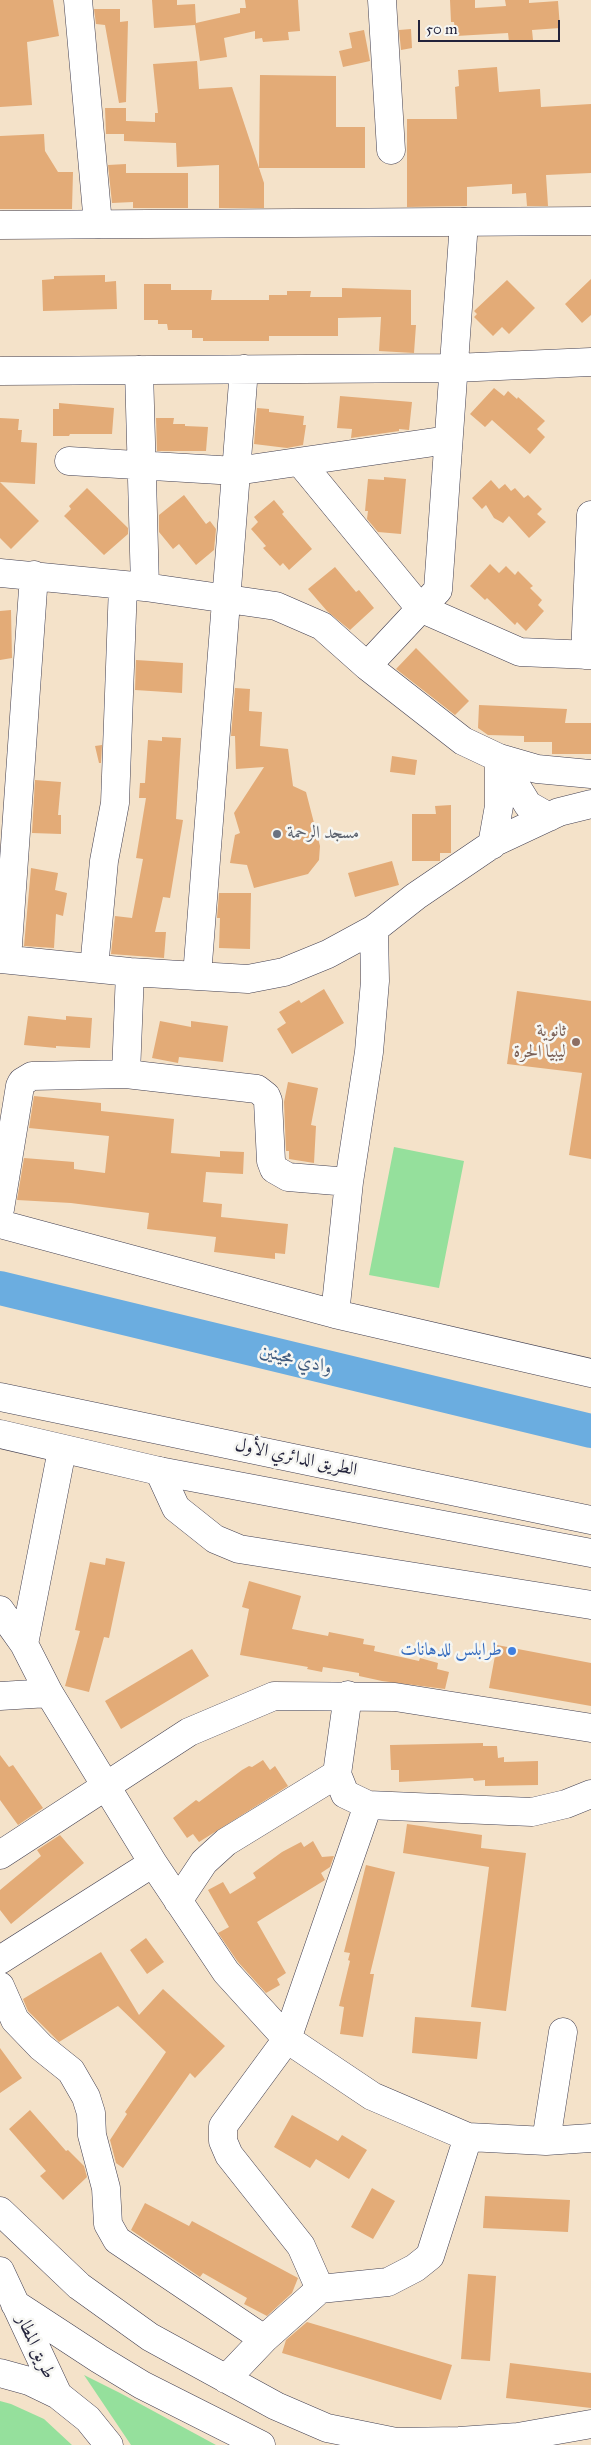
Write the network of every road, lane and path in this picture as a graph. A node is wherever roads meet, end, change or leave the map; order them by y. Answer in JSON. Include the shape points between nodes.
{"nodes":[{"id":1,"x":78,"y":0,"type":"edge"},
{"id":2,"x":382,"y":0,"type":"edge"},
{"id":3,"x":391,"y":150,"type":"dead end"},
{"id":4,"x":591,"y":221,"type":"edge"},
{"id":5,"x":464,"y":222,"type":"junction"},
{"id":6,"x":98,"y":224,"type":"junction"},
{"id":7,"x":0,"y":225,"type":"edge"},
{"id":8,"x":591,"y":362,"type":"edge"},
{"id":9,"x":454,"y":368,"type":"junction"},
{"id":10,"x":244,"y":369,"type":"junction"},
{"id":11,"x":140,"y":370,"type":"junction"},
{"id":12,"x":0,"y":371,"type":"edge"},
{"id":13,"x":448,"y":440,"type":"junction"},
{"id":14,"x":69,"y":461,"type":"dead end"},
{"id":15,"x":300,"y":462,"type":"junction"},
{"id":16,"x":142,"y":467,"type":"junction"},
{"id":17,"x":236,"y":472,"type":"junction"},
{"id":18,"x":591,"y":516,"type":"edge"},
{"id":19,"x":0,"y":573,"type":"edge"},
{"id":20,"x":34,"y":574,"type":"junction"},
{"id":21,"x":134,"y":586,"type":"junction"},
{"id":22,"x":225,"y":597,"type":"junction"},
{"id":23,"x":420,"y":608,"type":"junction"},
{"id":24,"x":588,"y":655,"type":"edge"},
{"id":25,"x":366,"y":666,"type":"junction"},
{"id":26,"x":499,"y":758,"type":"junction"},
{"id":27,"x":591,"y":774,"type":"edge"},
{"id":28,"x":591,"y":804,"type":"edge"},
{"id":29,"x":549,"y":817,"type":"junction"},
{"id":30,"x":492,"y":845,"type":"junction"},
{"id":31,"x":374,"y":929,"type":"junction"},
{"id":32,"x":3,"y":959,"type":"edge"},
{"id":33,"x":94,"y":968,"type":"junction"},
{"id":34,"x":130,"y":972,"type":"junction"},
{"id":35,"x":197,"y":976,"type":"junction"},
{"id":36,"x":126,"y":1074,"type":"junction"},
{"id":37,"x":349,"y":1182,"type":"junction"},
{"id":38,"x":0,"y":1208,"type":"edge"},
{"id":39,"x":0,"y":1224,"type":"edge"},
{"id":40,"x":335,"y":1314,"type":"junction"},
{"id":41,"x":591,"y":1372,"type":"edge"},
{"id":42,"x":0,"y":1397,"type":"edge"},
{"id":43,"x":0,"y":1434,"type":"edge"},
{"id":44,"x":62,"y":1450,"type":"junction"},
{"id":45,"x":159,"y":1471,"type":"junction"},
{"id":46,"x":591,"y":1520,"type":"edge"},
{"id":47,"x":591,"y":1553,"type":"edge"},
{"id":48,"x":591,"y":1605,"type":"edge"},
{"id":49,"x":0,"y":1610,"type":"edge"},
{"id":50,"x":24,"y":1644,"type":"junction"},
{"id":51,"x":49,"y":1694,"type":"junction"},
{"id":52,"x":0,"y":1696,"type":"edge"},
{"id":53,"x":348,"y":1696,"type":"junction"},
{"id":54,"x":591,"y":1728,"type":"edge"},
{"id":55,"x":337,"y":1774,"type":"junction"},
{"id":56,"x":107,"y":1786,"type":"junction"},
{"id":57,"x":591,"y":1794,"type":"edge"},
{"id":58,"x":368,"y":1805,"type":"junction"},
{"id":59,"x":0,"y":1855,"type":"edge"},
{"id":60,"x":153,"y":1863,"type":"junction"},
{"id":61,"x":178,"y":1901,"type":"junction"},
{"id":62,"x":0,"y":1960,"type":"edge"},
{"id":63,"x":0,"y":1986,"type":"edge"},
{"id":64,"x":563,"y":2032,"type":"dead end"},
{"id":65,"x":287,"y":2039,"type":"junction"},
{"id":66,"x":468,"y":2137,"type":"junction"},
{"id":67,"x":591,"y":2138,"type":"edge"},
{"id":68,"x":546,"y":2141,"type":"junction"},
{"id":69,"x":0,"y":2211,"type":"edge"},
{"id":70,"x":0,"y":2271,"type":"edge"},
{"id":71,"x":320,"y":2289,"type":"junction"},
{"id":72,"x":16,"y":2304,"type":"junction"},
{"id":73,"x":264,"y":2339,"type":"junction"},
{"id":74,"x":0,"y":2373,"type":"edge"},
{"id":75,"x":226,"y":2379,"type":"junction"},
{"id":76,"x":58,"y":2395,"type":"junction"},
{"id":77,"x":591,"y":2424,"type":"edge"},
{"id":78,"x":109,"y":2445,"type":"edge"},
{"id":79,"x":261,"y":2445,"type":"edge"}],
"edges":[{"from":1,"to":6,"type":"main road"},
{"from":2,"to":3,"type":"main road"},
{"from":4,"to":5,"type":"main road"},
{"from":5,"to":6,"type":"main road"},
{"from":5,"to":9,"type":"main road"},
{"from":6,"to":7,"type":"main road"},
{"from":8,"to":9,"type":"main road"},
{"from":9,"to":10,"type":"main road"},
{"from":9,"to":13,"type":"main road"},
{"from":10,"to":11,"type":"main road"},
{"from":10,"to":17,"type":"main road"},
{"from":11,"to":12,"type":"main road"},
{"from":11,"to":16,"type":"main road"},
{"from":13,"to":15,"type":"main road"},
{"from":13,"to":23,"type":"main road","via":[[438,590]]},
{"from":14,"to":16,"type":"main road"},
{"from":15,"to":17,"type":"main road"},
{"from":15,"to":23,"type":"main road"},
{"from":16,"to":17,"type":"main road"},
{"from":16,"to":21,"type":"main road"},
{"from":17,"to":22,"type":"main road"},
{"from":18,"to":24,"type":"main road"},
{"from":19,"to":20,"type":"main road"},
{"from":20,"to":21,"type":"main road"},
{"from":20,"to":32,"type":"main road"},
{"from":21,"to":22,"type":"main road"},
{"from":21,"to":33,"type":"main road","via":[[116,795],[104,861]]},
{"from":22,"to":25,"type":"main road","via":[[276,606],[322,626]]},
{"from":22,"to":35,"type":"main road"},
{"from":23,"to":24,"type":"main road","via":[[520,652]]},
{"from":23,"to":25,"type":"main road"},
{"from":25,"to":26,"type":"main road","via":[[463,741]]},
{"from":26,"to":27,"type":"main road","via":[[537,770]]},
{"from":26,"to":29,"type":"main road","via":[[528,805]]},
{"from":26,"to":30,"type":"main road","via":[[499,806]]},
{"from":28,"to":29,"type":"main road"},
{"from":29,"to":30,"type":"main road"},
{"from":30,"to":31,"type":"main road","via":[[416,896]]},
{"from":31,"to":35,"type":"main road","via":[[328,954],[284,972],[248,979]]},
{"from":31,"to":37,"type":"main road","via":[[375,981],[370,1052]]},
{"from":32,"to":33,"type":"main road"},
{"from":33,"to":34,"type":"main road"},
{"from":34,"to":35,"type":"main road"},
{"from":34,"to":36,"type":"main road"},
{"from":36,"to":37,"type":"main road","via":[[257,1089],[268,1101],[274,1169],[288,1177]]},
{"from":36,"to":38,"type":"main road","via":[[32,1076],[22,1082]]},
{"from":37,"to":40,"type":"main road"},
{"from":39,"to":40,"type":"main road"},
{"from":40,"to":41,"type":"main road"},
{"from":42,"to":46,"type":"main road","name":"الطريق الدائري الأول"},
{"from":43,"to":44,"type":"main road","name":"الطريق الدائري الأول"},
{"from":44,"to":45,"type":"main road","name":"الطريق الدائري الأول"},
{"from":44,"to":50,"type":"main road"},
{"from":45,"to":47,"type":"main road","name":"الطريق الدائري الأول"},
{"from":45,"to":48,"type":"main road","via":[[176,1508],[215,1539],[238,1550]]},
{"from":49,"to":50,"type":"main road"},
{"from":50,"to":51,"type":"main road"},
{"from":51,"to":52,"type":"main road"},
{"from":51,"to":56,"type":"main road"},
{"from":53,"to":54,"type":"main road","via":[[395,1696]]},
{"from":53,"to":55,"type":"main road"},
{"from":53,"to":56,"type":"main road","via":[[274,1696],[189,1732]]},
{"from":55,"to":58,"type":"main road","via":[[345,1794]]},
{"from":55,"to":61,"type":"main road","via":[[226,1842],[204,1862]]},
{"from":56,"to":59,"type":"main road"},
{"from":56,"to":60,"type":"main road"},
{"from":57,"to":58,"type":"main road","via":[[532,1812]]},
{"from":58,"to":65,"type":"main road"},
{"from":60,"to":61,"type":"main road"},
{"from":60,"to":62,"type":"main road"},
{"from":61,"to":65,"type":"main road","via":[[226,1972]]},
{"from":63,"to":73,"type":"main road","via":[[15,2020],[71,2071],[86,2097],[106,2188],[108,2224],[117,2240]]},
{"from":64,"to":68,"type":"main road"},
{"from":65,"to":66,"type":"main road","via":[[372,2096]]},
{"from":65,"to":71,"type":"main road","via":[[224,2126],[223,2141],[239,2168],[300,2246]]},
{"from":66,"to":68,"type":"main road"},
{"from":66,"to":71,"type":"main road","via":[[430,2256],[388,2282]]},
{"from":67,"to":68,"type":"main road"},
{"from":69,"to":75,"type":"main road","via":[[79,2286],[150,2337]]},
{"from":70,"to":72,"type":"main road","name":"طريق المطار"},
{"from":71,"to":73,"type":"main road"},
{"from":72,"to":76,"type":"main road","name":"طريق المطار"},
{"from":72,"to":79,"type":"main road","via":[[142,2385]]},
{"from":73,"to":75,"type":"main road"},
{"from":74,"to":76,"type":"main road","via":[[29,2381]]},
{"from":75,"to":77,"type":"main road","via":[[327,2428],[396,2442],[458,2442],[518,2437]]},
{"from":76,"to":78,"type":"main road","via":[[88,2419]]}]}
